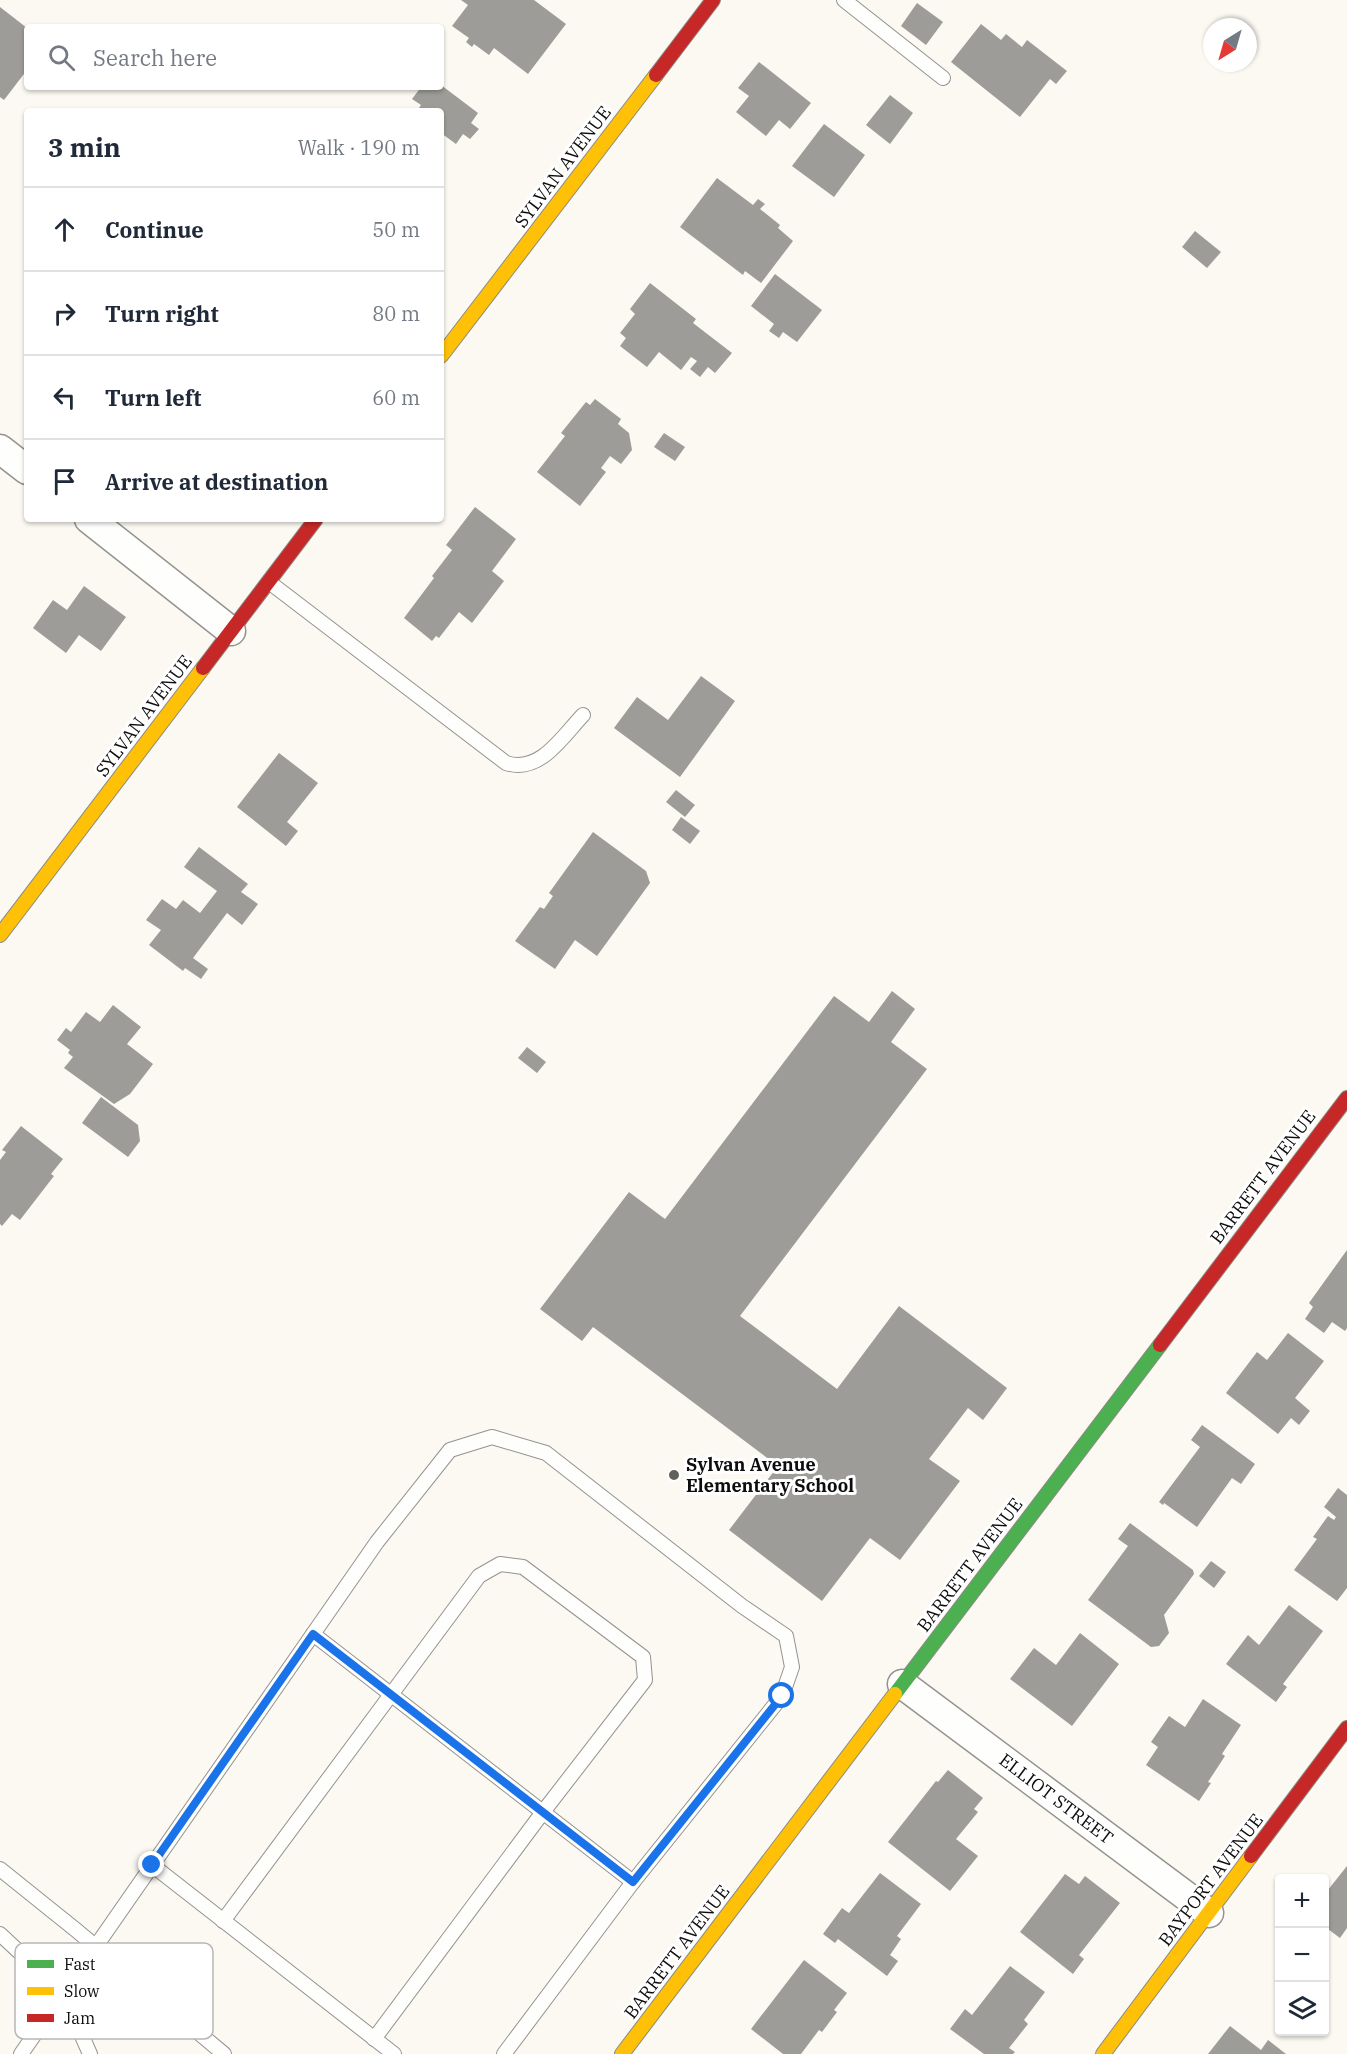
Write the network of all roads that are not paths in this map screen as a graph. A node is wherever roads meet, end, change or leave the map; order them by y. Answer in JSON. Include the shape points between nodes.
{"nodes":[{"id":1,"x":713,"y":0,"type":"edge"},
{"id":2,"x":844,"y":0,"type":"edge"},
{"id":3,"x":943,"y":78,"type":"dead end"},
{"id":4,"x":444,"y":352,"type":"edge"},
{"id":5,"x":0,"y":449,"type":"edge"},
{"id":6,"x":24,"y":468,"type":"edge"},
{"id":7,"x":93,"y":522,"type":"edge"},
{"id":8,"x":314,"y":522,"type":"edge"},
{"id":9,"x":268,"y":582,"type":"junction"},
{"id":10,"x":231,"y":631,"type":"junction"},
{"id":11,"x":583,"y":715,"type":"dead end"},
{"id":12,"x":0,"y":935,"type":"edge"},
{"id":13,"x":1347,"y":1098,"type":"edge"},
{"id":14,"x":313,"y":1634,"type":"junction"},
{"id":15,"x":902,"y":1684,"type":"junction"},
{"id":16,"x":391,"y":1694,"type":"junction"},
{"id":17,"x":1347,"y":1728,"type":"edge"},
{"id":18,"x":543,"y":1812,"type":"junction"},
{"id":19,"x":152,"y":1865,"type":"junction"},
{"id":20,"x":0,"y":1869,"type":"edge"},
{"id":21,"x":633,"y":1882,"type":"junction"},
{"id":22,"x":1209,"y":1913,"type":"junction"},
{"id":23,"x":223,"y":1921,"type":"junction"},
{"id":24,"x":0,"y":1934,"type":"edge"},
{"id":25,"x":91,"y":1943,"type":"edge"},
{"id":26,"x":99,"y":1943,"type":"edge"},
{"id":27,"x":15,"y":1948,"type":"edge"},
{"id":28,"x":31,"y":2039,"type":"edge"},
{"id":29,"x":83,"y":2039,"type":"edge"},
{"id":30,"x":206,"y":2039,"type":"edge"},
{"id":31,"x":374,"y":2039,"type":"junction"},
{"id":32,"x":21,"y":2054,"type":"edge"},
{"id":33,"x":90,"y":2054,"type":"edge"},
{"id":34,"x":224,"y":2054,"type":"edge"},
{"id":35,"x":394,"y":2054,"type":"edge"},
{"id":36,"x":504,"y":2054,"type":"edge"},
{"id":37,"x":622,"y":2054,"type":"edge"},
{"id":38,"x":1103,"y":2054,"type":"edge"}],
"edges":[{"from":1,"to":4,"type":"street","name":"SYLVAN AVENUE"},
{"from":2,"to":3,"type":"lane"},
{"from":5,"to":6,"type":"street"},
{"from":7,"to":10,"type":"street"},
{"from":8,"to":9,"type":"street","name":"SYLVAN AVENUE"},
{"from":9,"to":10,"type":"street","name":"SYLVAN AVENUE"},
{"from":9,"to":11,"type":"lane","via":[[506,763],[518,766],[542,758]]},
{"from":10,"to":12,"type":"street","name":"SYLVAN AVENUE"},
{"from":13,"to":15,"type":"street","name":"BARRETT AVENUE"},
{"from":14,"to":16,"type":"lane"},
{"from":14,"to":19,"type":"lane"},
{"from":14,"to":21,"type":"lane","via":[[376,1542],[450,1450],[492,1437],[546,1453],[786,1636],[792,1667],[782,1696]]},
{"from":15,"to":22,"type":"street","name":"ELLIOT STREET"},
{"from":15,"to":37,"type":"street","name":"BARRETT AVENUE"},
{"from":16,"to":18,"type":"lane"},
{"from":16,"to":18,"type":"lane","via":[[479,1576],[500,1564],[523,1567],[643,1657],[645,1680]]},
{"from":16,"to":23,"type":"lane"},
{"from":17,"to":22,"type":"street","name":"BAYPORT AVENUE"},
{"from":18,"to":21,"type":"lane"},
{"from":18,"to":31,"type":"lane"},
{"from":19,"to":23,"type":"lane"},
{"from":19,"to":26,"type":"lane"},
{"from":20,"to":25,"type":"lane"},
{"from":21,"to":36,"type":"lane"},
{"from":22,"to":38,"type":"street","name":"BAYPORT AVENUE"},
{"from":23,"to":31,"type":"lane"},
{"from":24,"to":27,"type":"lane"},
{"from":28,"to":32,"type":"lane"},
{"from":29,"to":33,"type":"lane"},
{"from":30,"to":34,"type":"lane"},
{"from":31,"to":35,"type":"lane"}]}
